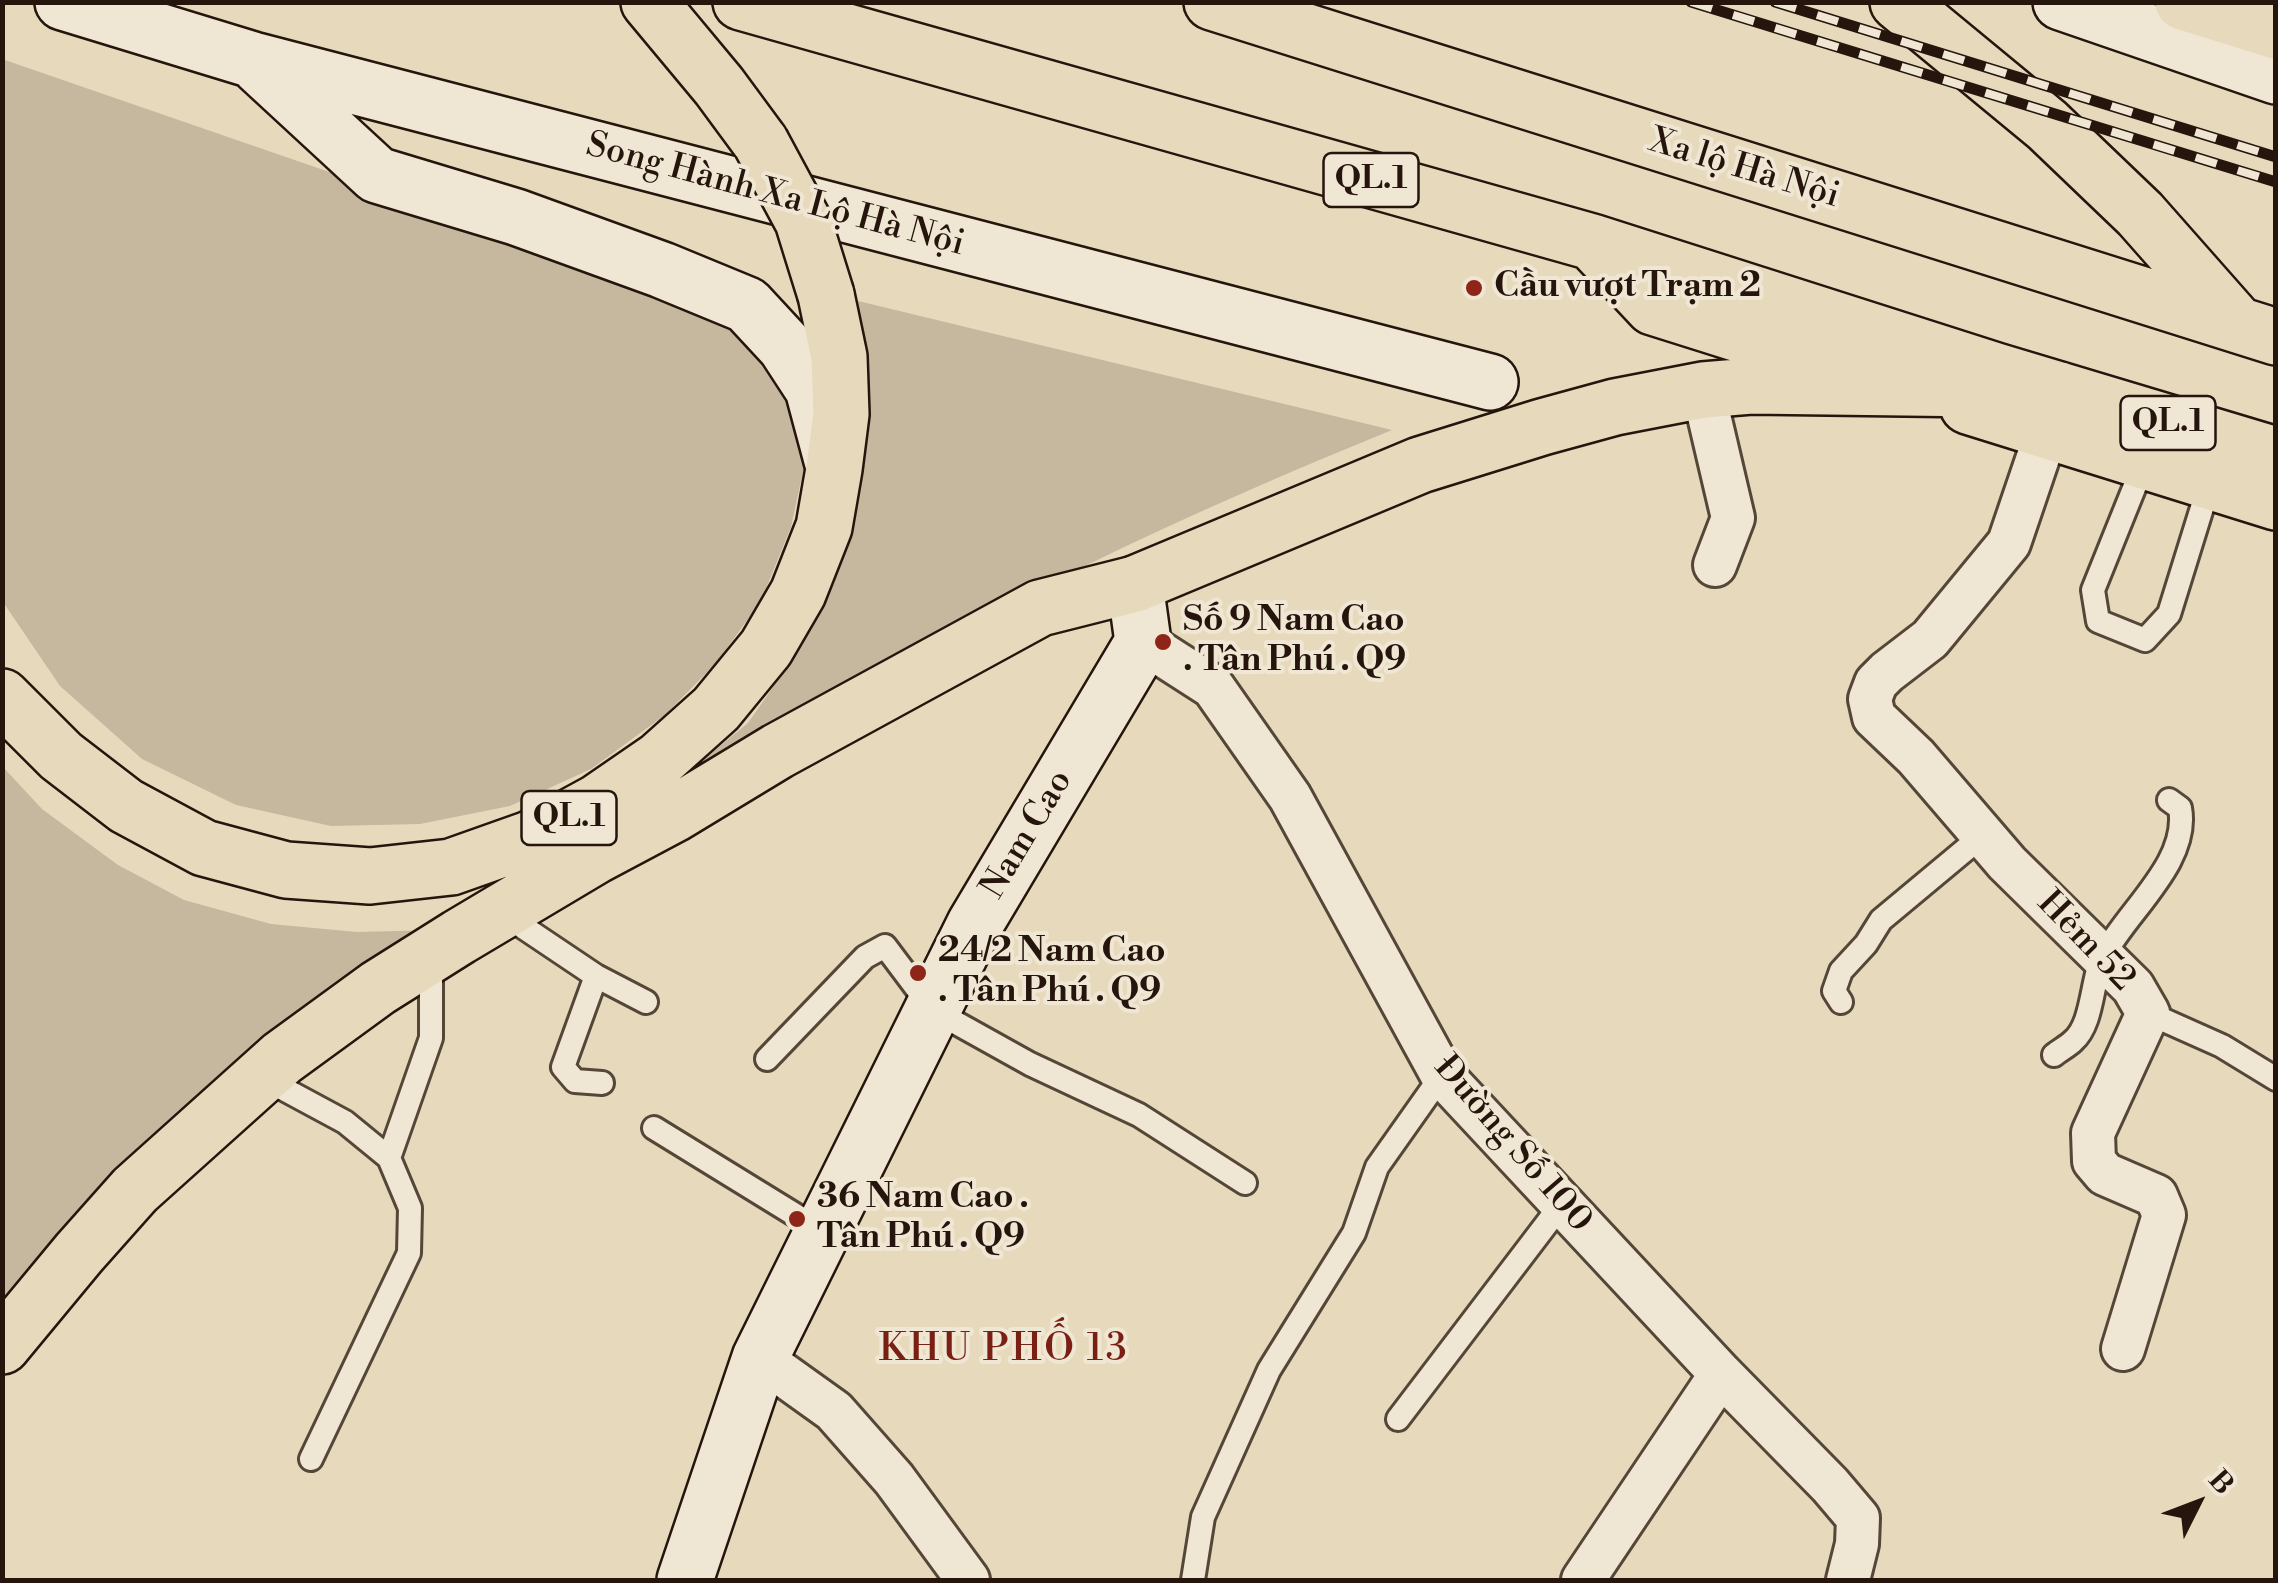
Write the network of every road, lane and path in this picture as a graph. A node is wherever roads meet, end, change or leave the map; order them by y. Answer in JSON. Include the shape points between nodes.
{"nodes":[{"id":1,"x":63,"y":2,"type":"edge"},
{"id":2,"x":648,"y":2,"type":"edge"},
{"id":3,"x":740,"y":2,"type":"edge"},
{"id":4,"x":1212,"y":2,"type":"edge"},
{"id":5,"x":1898,"y":2,"type":"edge"},
{"id":6,"x":2061,"y":2,"type":"edge"},
{"id":7,"x":2183,"y":2,"type":"edge"},
{"id":8,"x":2276,"y":31,"type":"edge"},
{"id":9,"x":253,"y":60,"type":"junction"},
{"id":10,"x":2276,"y":76,"type":"edge"},
{"id":11,"x":1592,"y":242,"type":"junction"},
{"id":12,"x":2257,"y":332,"type":"edge"},
{"id":13,"x":1490,"y":382,"type":"dead end"},
{"id":14,"x":1911,"y":388,"type":"junction"},
{"id":15,"x":1703,"y":390,"type":"junction"},
{"id":16,"x":2054,"y":410,"type":"junction"},
{"id":17,"x":2276,"y":455,"type":"edge"},
{"id":18,"x":2145,"y":461,"type":"junction"},
{"id":19,"x":834,"y":469,"type":"junction"},
{"id":20,"x":2210,"y":482,"type":"junction"},
{"id":21,"x":2276,"y":502,"type":"edge"},
{"id":22,"x":1715,"y":565,"type":"dead end"},
{"id":23,"x":1135,"y":584,"type":"junction"},
{"id":24,"x":1143,"y":642,"type":"junction"},
{"id":25,"x":2,"y":697,"type":"edge"},
{"id":26,"x":2169,"y":800,"type":"dead end"},
{"id":27,"x":1983,"y":836,"type":"junction"},
{"id":28,"x":523,"y":928,"type":"junction"},
{"id":29,"x":2102,"y":957,"type":"junction"},
{"id":30,"x":596,"y":976,"type":"junction"},
{"id":31,"x":431,"y":978,"type":"junction"},
{"id":32,"x":646,"y":1002,"type":"dead end"},
{"id":33,"x":1841,"y":1002,"type":"dead end"},
{"id":34,"x":933,"y":1010,"type":"junction"},
{"id":35,"x":2148,"y":1013,"type":"junction"},
{"id":36,"x":2054,"y":1055,"type":"dead end"},
{"id":37,"x":767,"y":1059,"type":"dead end"},
{"id":38,"x":1442,"y":1076,"type":"junction"},
{"id":39,"x":2276,"y":1079,"type":"edge"},
{"id":40,"x":602,"y":1083,"type":"dead end"},
{"id":41,"x":280,"y":1087,"type":"junction"},
{"id":42,"x":654,"y":1128,"type":"dead end"},
{"id":43,"x":389,"y":1158,"type":"junction"},
{"id":44,"x":1245,"y":1184,"type":"dead end"},
{"id":45,"x":1562,"y":1205,"type":"junction"},
{"id":46,"x":822,"y":1232,"type":"junction"},
{"id":47,"x":2,"y":1346,"type":"edge"},
{"id":48,"x":2123,"y":1348,"type":"dead end"},
{"id":49,"x":760,"y":1358,"type":"junction"},
{"id":50,"x":1720,"y":1374,"type":"junction"},
{"id":51,"x":2,"y":1389,"type":"edge"},
{"id":52,"x":1398,"y":1418,"type":"dead end"},
{"id":53,"x":311,"y":1459,"type":"dead end"},
{"id":54,"x":685,"y":1580,"type":"edge"},
{"id":55,"x":968,"y":1580,"type":"edge"},
{"id":56,"x":1193,"y":1580,"type":"edge"},
{"id":57,"x":1583,"y":1580,"type":"edge"},
{"id":58,"x":1848,"y":1580,"type":"edge"}],
"edges":[{"from":1,"to":9,"type":"main road","name":"Song Hành Xa Lộ Hà Nội"},
{"from":2,"to":19,"type":"highway","number":"QL.1","bridge":true,"via":[[761,143],[803,221],[838,358],[841,414]]},
{"from":3,"to":11,"type":"highway","number":"QL.1"},
{"from":4,"to":12,"type":"highway","name":"Xa lộ Hà Nội"},
{"from":5,"to":12,"type":"highway","via":[[2047,125]]},
{"from":6,"to":10,"type":"main road"},
{"from":7,"to":8,"type":"highway"},
{"from":9,"to":13,"type":"main road","name":"Song Hành Xa Lộ Hà Nội"},
{"from":9,"to":19,"type":"main road","via":[[377,175],[516,217],[747,305],[813,389]]},
{"from":11,"to":14,"type":"highway","via":[[1653,307]]},
{"from":11,"to":16,"type":"highway","number":"QL.1"},
{"from":14,"to":15,"type":"highway"},
{"from":14,"to":16,"type":"highway"},
{"from":15,"to":22,"type":"street","via":[[1733,518]]},
{"from":15,"to":23,"type":"highway","via":[[1597,412],[1420,465]]},
{"from":16,"to":17,"type":"highway","number":"QL.1"},
{"from":16,"to":18,"type":"highway","number":"QL.1"},
{"from":16,"to":27,"type":"street","name":"Hẻm 52","via":[[2009,543],[1930,639],[1876,684],[1870,700],[1874,717]]},
{"from":18,"to":20,"type":"highway","number":"QL.1"},
{"from":18,"to":20,"type":"lane","via":[[2093,590],[2098,621],[2145,640],[2169,614]]},
{"from":19,"to":25,"type":"highway","number":"QL.1","via":[[824,526],[798,593],[766,648],[716,710],[598,802],[530,839],[450,867],[370,876],[286,870],[204,848],[126,806],[61,756]]},
{"from":20,"to":21,"type":"highway","number":"QL.1"},
{"from":23,"to":24,"type":"main road"},
{"from":23,"to":28,"type":"highway","via":[[1053,636]]},
{"from":23,"to":47,"type":"highway","via":[[1040,608],[578,866],[378,988],[282,1058],[135,1190]]},
{"from":24,"to":34,"type":"main road","name":"Nam Cao","via":[[976,924]]},
{"from":24,"to":38,"type":"street","name":"Đường Số 100","via":[[1213,687],[1290,797]]},
{"from":26,"to":29,"type":"lane","via":[[2180,808],[2182,822],[2172,856]]},
{"from":27,"to":29,"type":"street","name":"Hẻm 52"},
{"from":27,"to":33,"type":"lane","via":[[1882,920],[1841,971],[1834,991]]},
{"from":28,"to":30,"type":"lane"},
{"from":28,"to":31,"type":"highway"},
{"from":29,"to":35,"type":"street","name":"Hẻm 52"},
{"from":29,"to":36,"type":"lane","via":[[2076,1039]]},
{"from":30,"to":32,"type":"lane"},
{"from":30,"to":40,"type":"lane","via":[[563,1067],[576,1080]]},
{"from":31,"to":41,"type":"highway"},
{"from":31,"to":43,"type":"lane","via":[[431,1038]]},
{"from":34,"to":37,"type":"lane","via":[[885,946],[865,957]]},
{"from":34,"to":44,"type":"lane","via":[[1139,1115]]},
{"from":34,"to":46,"type":"main road","name":"Nam Cao"},
{"from":35,"to":39,"type":"lane"},
{"from":35,"to":48,"type":"street","name":"Hẻm 52","via":[[2094,1133],[2094,1161],[2104,1174],[2156,1196],[2164,1215]]},
{"from":38,"to":45,"type":"street","name":"Đường Số 100"},
{"from":38,"to":56,"type":"lane","via":[[1377,1167],[1354,1233],[1269,1370],[1203,1517]]},
{"from":41,"to":43,"type":"lane","via":[[346,1122]]},
{"from":41,"to":51,"type":"highway","via":[[205,1154]]},
{"from":42,"to":46,"type":"lane"},
{"from":43,"to":53,"type":"lane","via":[[410,1208],[410,1253]]},
{"from":45,"to":50,"type":"street","name":"Đường Số 100"},
{"from":45,"to":52,"type":"lane"},
{"from":46,"to":49,"type":"main road","name":"Nam Cao"},
{"from":49,"to":54,"type":"main road","name":"Nam Cao"},
{"from":49,"to":55,"type":"street","via":[[834,1411]]},
{"from":50,"to":57,"type":"street"},
{"from":50,"to":58,"type":"street","name":"Đường Số 100","via":[[1858,1518]]}]}
